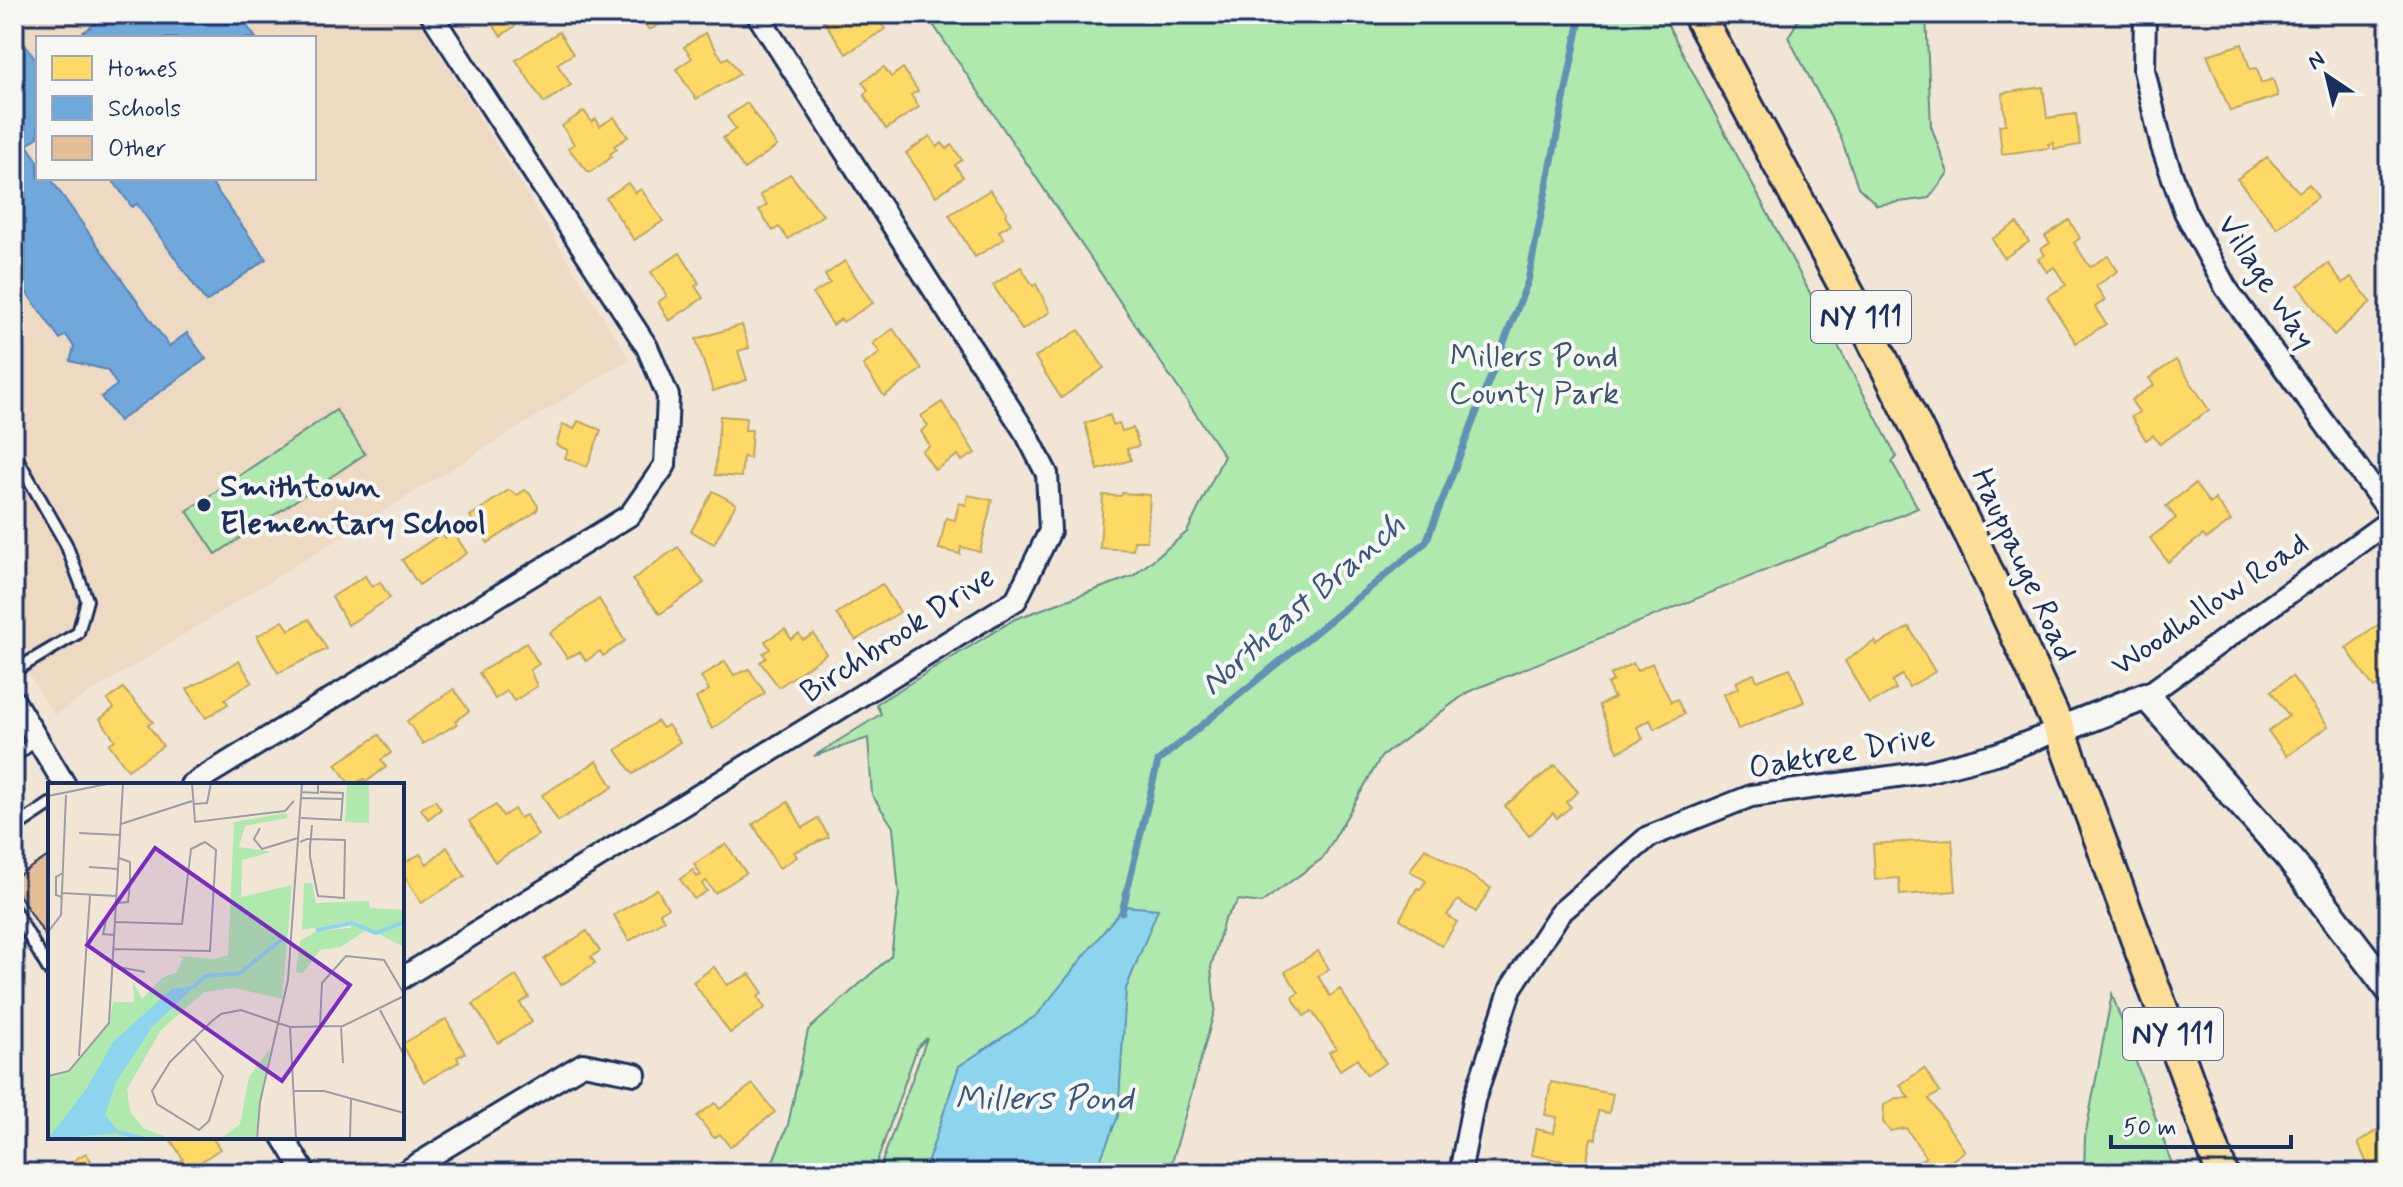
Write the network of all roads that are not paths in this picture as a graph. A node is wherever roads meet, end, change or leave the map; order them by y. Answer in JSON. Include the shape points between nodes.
{"nodes":[{"id":1,"x":431,"y":14,"type":"edge"},
{"id":2,"x":757,"y":14,"type":"edge"},
{"id":3,"x":1698,"y":14,"type":"edge"},
{"id":4,"x":2145,"y":14,"type":"edge"},
{"id":5,"x":14,"y":453,"type":"edge"},
{"id":6,"x":2389,"y":511,"type":"edge"},
{"id":7,"x":2389,"y":521,"type":"edge"},
{"id":8,"x":14,"y":671,"type":"edge"},
{"id":9,"x":2146,"y":696,"type":"junction"},
{"id":10,"x":14,"y":701,"type":"edge"},
{"id":11,"x":2060,"y":730,"type":"junction"},
{"id":12,"x":37,"y":739,"type":"junction"},
{"id":13,"x":14,"y":757,"type":"edge"},
{"id":14,"x":64,"y":783,"type":"edge"},
{"id":15,"x":194,"y":783,"type":"edge"},
{"id":16,"x":48,"y":805,"type":"edge"},
{"id":17,"x":14,"y":828,"type":"edge"},
{"id":18,"x":14,"y":910,"type":"edge"},
{"id":19,"x":48,"y":969,"type":"edge"},
{"id":20,"x":404,"y":977,"type":"edge"},
{"id":21,"x":2389,"y":989,"type":"edge"},
{"id":22,"x":635,"y":1074,"type":"dead end"},
{"id":23,"x":284,"y":1139,"type":"edge"},
{"id":24,"x":305,"y":1173,"type":"edge"},
{"id":25,"x":403,"y":1173,"type":"edge"},
{"id":26,"x":1460,"y":1173,"type":"edge"},
{"id":27,"x":2222,"y":1173,"type":"edge"}],
"edges":[{"from":1,"to":15,"type":"street","via":[[647,347],[668,396],[665,465],[630,515]]},
{"from":2,"to":20,"type":"street","name":"Birchbrook Drive","via":[[1027,435],[1047,474],[1050,531],[1016,600]]},
{"from":3,"to":11,"type":"main road","name":"Hauppauge Road","number":"NY 111","via":[[1869,333]]},
{"from":4,"to":6,"type":"street","name":"Village Way","via":[[2144,70],[2162,147],[2185,212],[2226,288]]},
{"from":5,"to":8,"type":"lane","via":[[66,544],[87,600],[78,633]]},
{"from":7,"to":9,"type":"street","name":"Woodhollow Road"},
{"from":9,"to":11,"type":"street","name":"Woodhollow Road"},
{"from":9,"to":21,"type":"street","via":[[2290,859]]},
{"from":10,"to":12,"type":"street"},
{"from":11,"to":26,"type":"street","name":"Oaktree Drive","via":[[1926,772],[1751,796],[1648,837],[1560,913],[1511,988],[1474,1100]]},
{"from":11,"to":27,"type":"main road","name":"Hauppauge Road","number":"NY 111"},
{"from":12,"to":13,"type":"lane"},
{"from":12,"to":14,"type":"street"},
{"from":16,"to":17,"type":"lane"},
{"from":18,"to":19,"type":"lane"},
{"from":22,"to":25,"type":"street","via":[[583,1064]]},
{"from":23,"to":24,"type":"street"}]}
